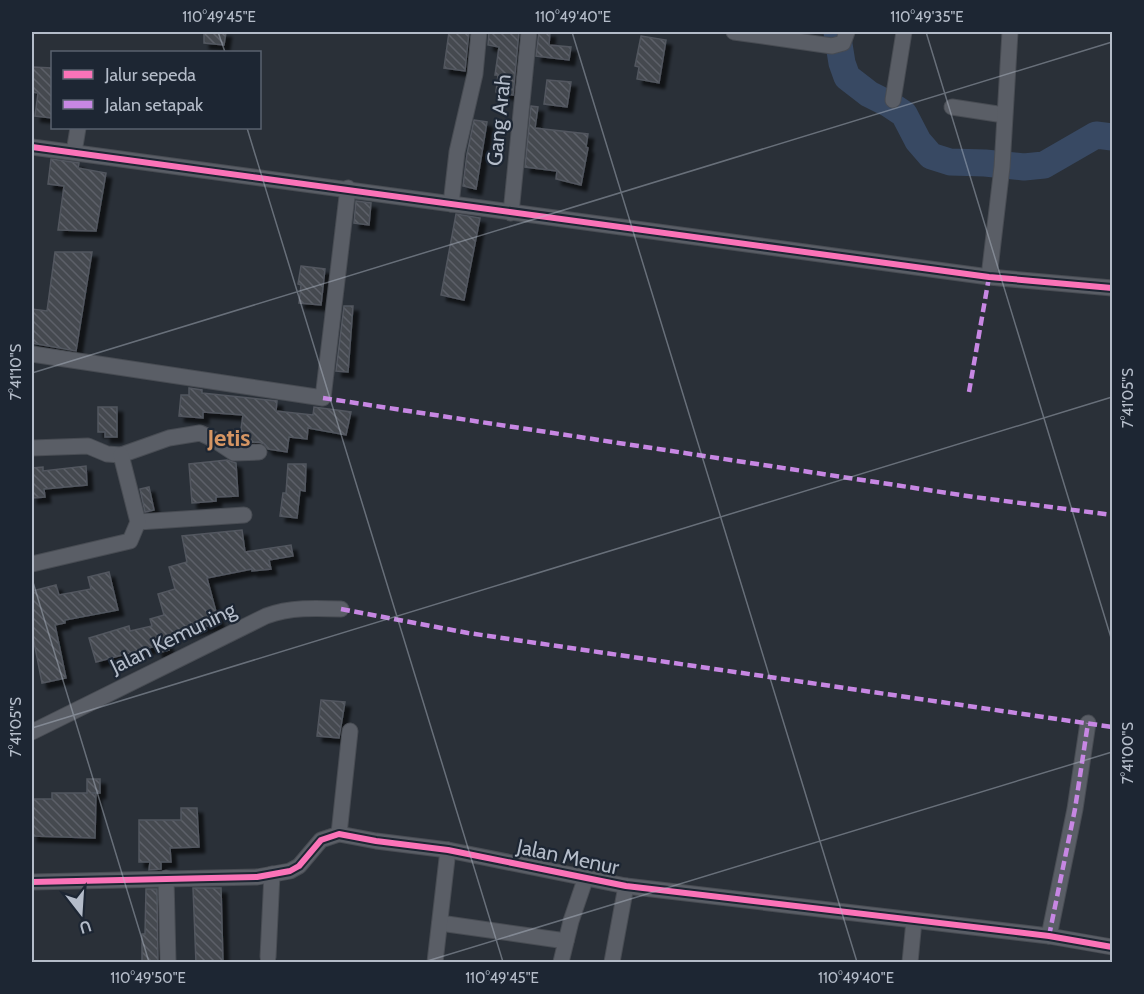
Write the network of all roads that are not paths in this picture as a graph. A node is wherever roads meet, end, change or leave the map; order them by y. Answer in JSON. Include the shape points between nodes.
{"nodes":[{"id":1,"x":479,"y":32,"type":"edge"},
{"id":2,"x":530,"y":32,"type":"edge"},
{"id":3,"x":734,"y":32,"type":"edge"},
{"id":4,"x":904,"y":32,"type":"edge"},
{"id":5,"x":1010,"y":32,"type":"edge"},
{"id":6,"x":841,"y":40,"type":"edge"},
{"id":7,"x":893,"y":100,"type":"dead end"},
{"id":8,"x":952,"y":107,"type":"dead end"},
{"id":9,"x":1004,"y":115,"type":"junction"},
{"id":10,"x":78,"y":129,"type":"edge"},
{"id":11,"x":32,"y":147,"type":"edge"},
{"id":12,"x":74,"y":152,"type":"junction"},
{"id":13,"x":348,"y":188,"type":"junction"},
{"id":14,"x":451,"y":204,"type":"junction"},
{"id":15,"x":511,"y":213,"type":"junction"},
{"id":16,"x":989,"y":277,"type":"junction"},
{"id":17,"x":1113,"y":288,"type":"edge"},
{"id":18,"x":32,"y":354,"type":"edge"},
{"id":19,"x":32,"y":448,"type":"edge"},
{"id":20,"x":259,"y":452,"type":"dead end"},
{"id":21,"x":121,"y":454,"type":"junction"},
{"id":22,"x":244,"y":515,"type":"dead end"},
{"id":23,"x":138,"y":522,"type":"junction"},
{"id":24,"x":32,"y":564,"type":"edge"},
{"id":25,"x":341,"y":609,"type":"dead end"},
{"id":26,"x":1088,"y":723,"type":"dead end"},
{"id":27,"x":350,"y":731,"type":"dead end"},
{"id":28,"x":32,"y":732,"type":"edge"},
{"id":29,"x":339,"y":834,"type":"junction"},
{"id":30,"x":448,"y":850,"type":"junction"},
{"id":31,"x":272,"y":874,"type":"junction"},
{"id":32,"x":586,"y":877,"type":"junction"},
{"id":33,"x":166,"y":879,"type":"junction"},
{"id":34,"x":32,"y":882,"type":"edge"},
{"id":35,"x":626,"y":886,"type":"junction"},
{"id":36,"x":914,"y":921,"type":"junction"},
{"id":37,"x":440,"y":923,"type":"junction"},
{"id":38,"x":1049,"y":936,"type":"junction"},
{"id":39,"x":566,"y":941,"type":"junction"},
{"id":40,"x":1113,"y":947,"type":"edge"},
{"id":41,"x":268,"y":957,"type":"dead end"},
{"id":42,"x":168,"y":963,"type":"edge"},
{"id":43,"x":435,"y":963,"type":"edge"},
{"id":44,"x":561,"y":963,"type":"edge"},
{"id":45,"x":612,"y":963,"type":"edge"},
{"id":46,"x":910,"y":963,"type":"edge"}],
"edges":[{"from":1,"to":14,"type":"street"},
{"from":2,"to":15,"type":"street","name":"Gang Arah"},
{"from":3,"to":6,"type":"street"},
{"from":4,"to":7,"type":"street"},
{"from":5,"to":9,"type":"street"},
{"from":8,"to":9,"type":"street"},
{"from":9,"to":16,"type":"street","via":[[1000,195]]},
{"from":10,"to":12,"type":"street"},
{"from":11,"to":12,"type":"street"},
{"from":12,"to":13,"type":"street"},
{"from":13,"to":14,"type":"street"},
{"from":13,"to":18,"type":"street","via":[[323,398]]},
{"from":14,"to":15,"type":"street"},
{"from":15,"to":16,"type":"street"},
{"from":16,"to":17,"type":"street"},
{"from":19,"to":21,"type":"street","via":[[88,446],[107,454]]},
{"from":20,"to":21,"type":"street","via":[[234,453],[213,439],[191,433]]},
{"from":21,"to":23,"type":"street"},
{"from":22,"to":23,"type":"street"},
{"from":23,"to":24,"type":"street","via":[[130,541]]},
{"from":25,"to":28,"type":"street","name":"Jalan Kemuning","via":[[276,612]]},
{"from":26,"to":38,"type":"street"},
{"from":27,"to":29,"type":"street"},
{"from":29,"to":30,"type":"street","name":"Jalan Menur"},
{"from":29,"to":31,"type":"street","via":[[321,840],[299,866]]},
{"from":30,"to":32,"type":"street","name":"Jalan Menur"},
{"from":30,"to":37,"type":"street"},
{"from":31,"to":33,"type":"street"},
{"from":31,"to":41,"type":"street"},
{"from":32,"to":35,"type":"street","name":"Jalan Menur"},
{"from":32,"to":39,"type":"street"},
{"from":33,"to":34,"type":"street"},
{"from":33,"to":42,"type":"street"},
{"from":35,"to":36,"type":"street","name":"Jalan Menur"},
{"from":35,"to":45,"type":"street"},
{"from":36,"to":38,"type":"street","name":"Jalan Menur"},
{"from":36,"to":46,"type":"street"},
{"from":37,"to":39,"type":"street"},
{"from":37,"to":43,"type":"street"},
{"from":38,"to":40,"type":"street","name":"Jalan Menur"},
{"from":39,"to":44,"type":"street"}]}
